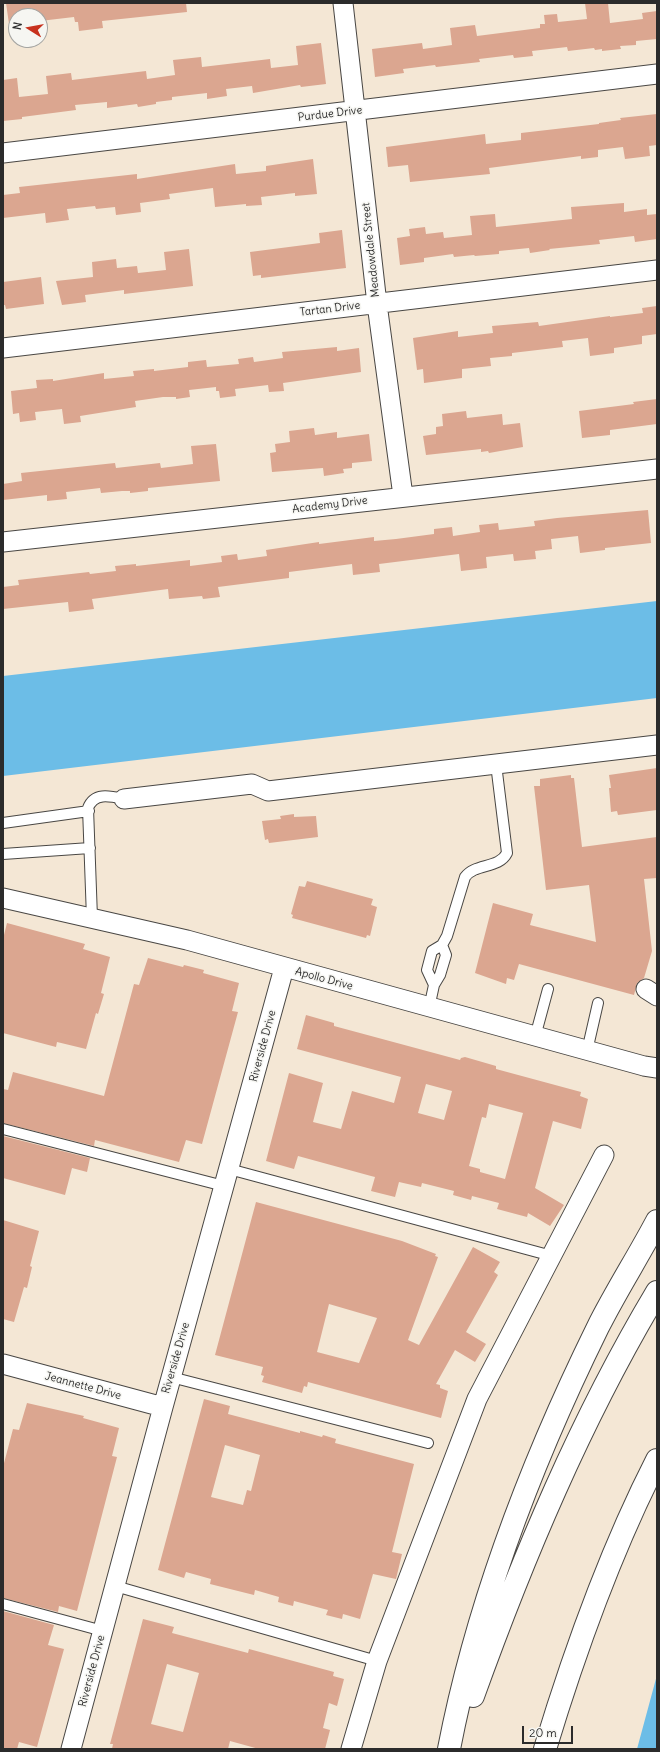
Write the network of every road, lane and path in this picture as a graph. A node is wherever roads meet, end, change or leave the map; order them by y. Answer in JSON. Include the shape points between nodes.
{"nodes":[{"id":1,"x":343,"y":3,"type":"edge"},
{"id":2,"x":657,"y":74,"type":"edge"},
{"id":3,"x":356,"y":110,"type":"junction"},
{"id":4,"x":3,"y":153,"type":"edge"},
{"id":5,"x":657,"y":270,"type":"edge"},
{"id":6,"x":377,"y":304,"type":"junction"},
{"id":7,"x":3,"y":348,"type":"edge"},
{"id":8,"x":657,"y":469,"type":"edge"},
{"id":9,"x":403,"y":496,"type":"junction"},
{"id":10,"x":3,"y":542,"type":"edge"},
{"id":11,"x":657,"y":745,"type":"edge"},
{"id":12,"x":496,"y":764,"type":"junction"},
{"id":13,"x":124,"y":799,"type":"joint"},
{"id":14,"x":88,"y":811,"type":"junction"},
{"id":15,"x":3,"y":823,"type":"edge"},
{"id":16,"x":90,"y":848,"type":"junction"},
{"id":17,"x":3,"y":854,"type":"edge"},
{"id":18,"x":3,"y":898,"type":"edge"},
{"id":19,"x":92,"y":918,"type":"junction"},
{"id":20,"x":442,"y":945,"type":"junction"},
{"id":21,"x":284,"y":968,"type":"junction"},
{"id":22,"x":434,"y":985,"type":"junction"},
{"id":23,"x":548,"y":989,"type":"dead end"},
{"id":24,"x":598,"y":1003,"type":"dead end"},
{"id":25,"x":429,"y":1008,"type":"junction"},
{"id":26,"x":535,"y":1037,"type":"junction"},
{"id":27,"x":587,"y":1051,"type":"junction"},
{"id":28,"x":650,"y":1067,"type":"edge"},
{"id":29,"x":3,"y":1129,"type":"edge"},
{"id":30,"x":604,"y":1155,"type":"dead end"},
{"id":31,"x":226,"y":1177,"type":"junction"},
{"id":32,"x":657,"y":1221,"type":"edge"},
{"id":33,"x":552,"y":1256,"type":"junction"},
{"id":34,"x":657,"y":1292,"type":"edge"},
{"id":35,"x":3,"y":1364,"type":"edge"},
{"id":36,"x":171,"y":1377,"type":"junction"},
{"id":37,"x":163,"y":1407,"type":"junction"},
{"id":38,"x":428,"y":1443,"type":"dead end"},
{"id":39,"x":657,"y":1460,"type":"edge"},
{"id":40,"x":115,"y":1586,"type":"junction"},
{"id":41,"x":3,"y":1604,"type":"edge"},
{"id":42,"x":103,"y":1631,"type":"junction"},
{"id":43,"x":377,"y":1662,"type":"junction"},
{"id":44,"x":71,"y":1749,"type":"edge"},
{"id":45,"x":351,"y":1749,"type":"edge"},
{"id":46,"x":449,"y":1749,"type":"edge"},
{"id":47,"x":456,"y":1749,"type":"edge"},
{"id":48,"x":545,"y":1749,"type":"edge"}],
"edges":[{"from":1,"to":3,"type":"street","name":"Meadowdale Street"},
{"from":2,"to":3,"type":"street","name":"Purdue Drive"},
{"from":3,"to":4,"type":"street","name":"Purdue Drive"},
{"from":3,"to":6,"type":"street","name":"Meadowdale Street"},
{"from":5,"to":6,"type":"street","name":"Tartan Drive"},
{"from":6,"to":7,"type":"street","name":"Tartan Drive"},
{"from":6,"to":9,"type":"street","name":"Meadowdale Street"},
{"from":8,"to":9,"type":"street","name":"Academy Drive"},
{"from":9,"to":10,"type":"street","name":"Academy Drive"},
{"from":11,"to":12,"type":"street"},
{"from":12,"to":13,"type":"street","via":[[268,791],[252,784]]},
{"from":12,"to":20,"type":"lane","via":[[507,853],[499,862],[469,872],[465,877],[448,936]]},
{"from":13,"to":14,"type":"lane","via":[[100,796],[90,803]]},
{"from":14,"to":15,"type":"lane"},
{"from":14,"to":16,"type":"lane"},
{"from":16,"to":17,"type":"lane"},
{"from":16,"to":19,"type":"lane"},
{"from":18,"to":19,"type":"street","name":"Apollo Drive"},
{"from":19,"to":21,"type":"street","name":"Apollo Drive","via":[[187,940]]},
{"from":20,"to":22,"type":"lane","via":[[446,955]]},
{"from":20,"to":22,"type":"lane","via":[[432,951],[427,970]]},
{"from":21,"to":25,"type":"street","name":"Apollo Drive"},
{"from":21,"to":31,"type":"street","name":"Riverside Drive"},
{"from":22,"to":25,"type":"lane"},
{"from":23,"to":26,"type":"lane"},
{"from":24,"to":27,"type":"lane"},
{"from":25,"to":26,"type":"street","name":"Apollo Drive"},
{"from":26,"to":27,"type":"street","name":"Apollo Drive"},
{"from":27,"to":28,"type":"street","name":"Apollo Drive"},
{"from":29,"to":31,"type":"lane"},
{"from":30,"to":33,"type":"street"},
{"from":31,"to":33,"type":"lane"},
{"from":31,"to":36,"type":"street","name":"Riverside Drive"},
{"from":32,"to":46,"type":"highway","via":[[599,1326],[550,1429],[490,1591],[465,1674]]},
{"from":33,"to":43,"type":"street","via":[[477,1399]]},
{"from":34,"to":47,"type":"highway","via":[[618,1360],[549,1503],[508,1598]]},
{"from":35,"to":37,"type":"street","name":"Jeannette Drive"},
{"from":36,"to":37,"type":"street","name":"Riverside Drive"},
{"from":36,"to":38,"type":"lane"},
{"from":37,"to":40,"type":"street","name":"Riverside Drive"},
{"from":39,"to":48,"type":"highway","via":[[630,1515],[598,1592],[563,1688]]},
{"from":40,"to":42,"type":"street","name":"Riverside Drive"},
{"from":40,"to":43,"type":"lane"},
{"from":41,"to":42,"type":"lane"},
{"from":42,"to":44,"type":"street","name":"Riverside Drive"},
{"from":43,"to":45,"type":"street"}]}
